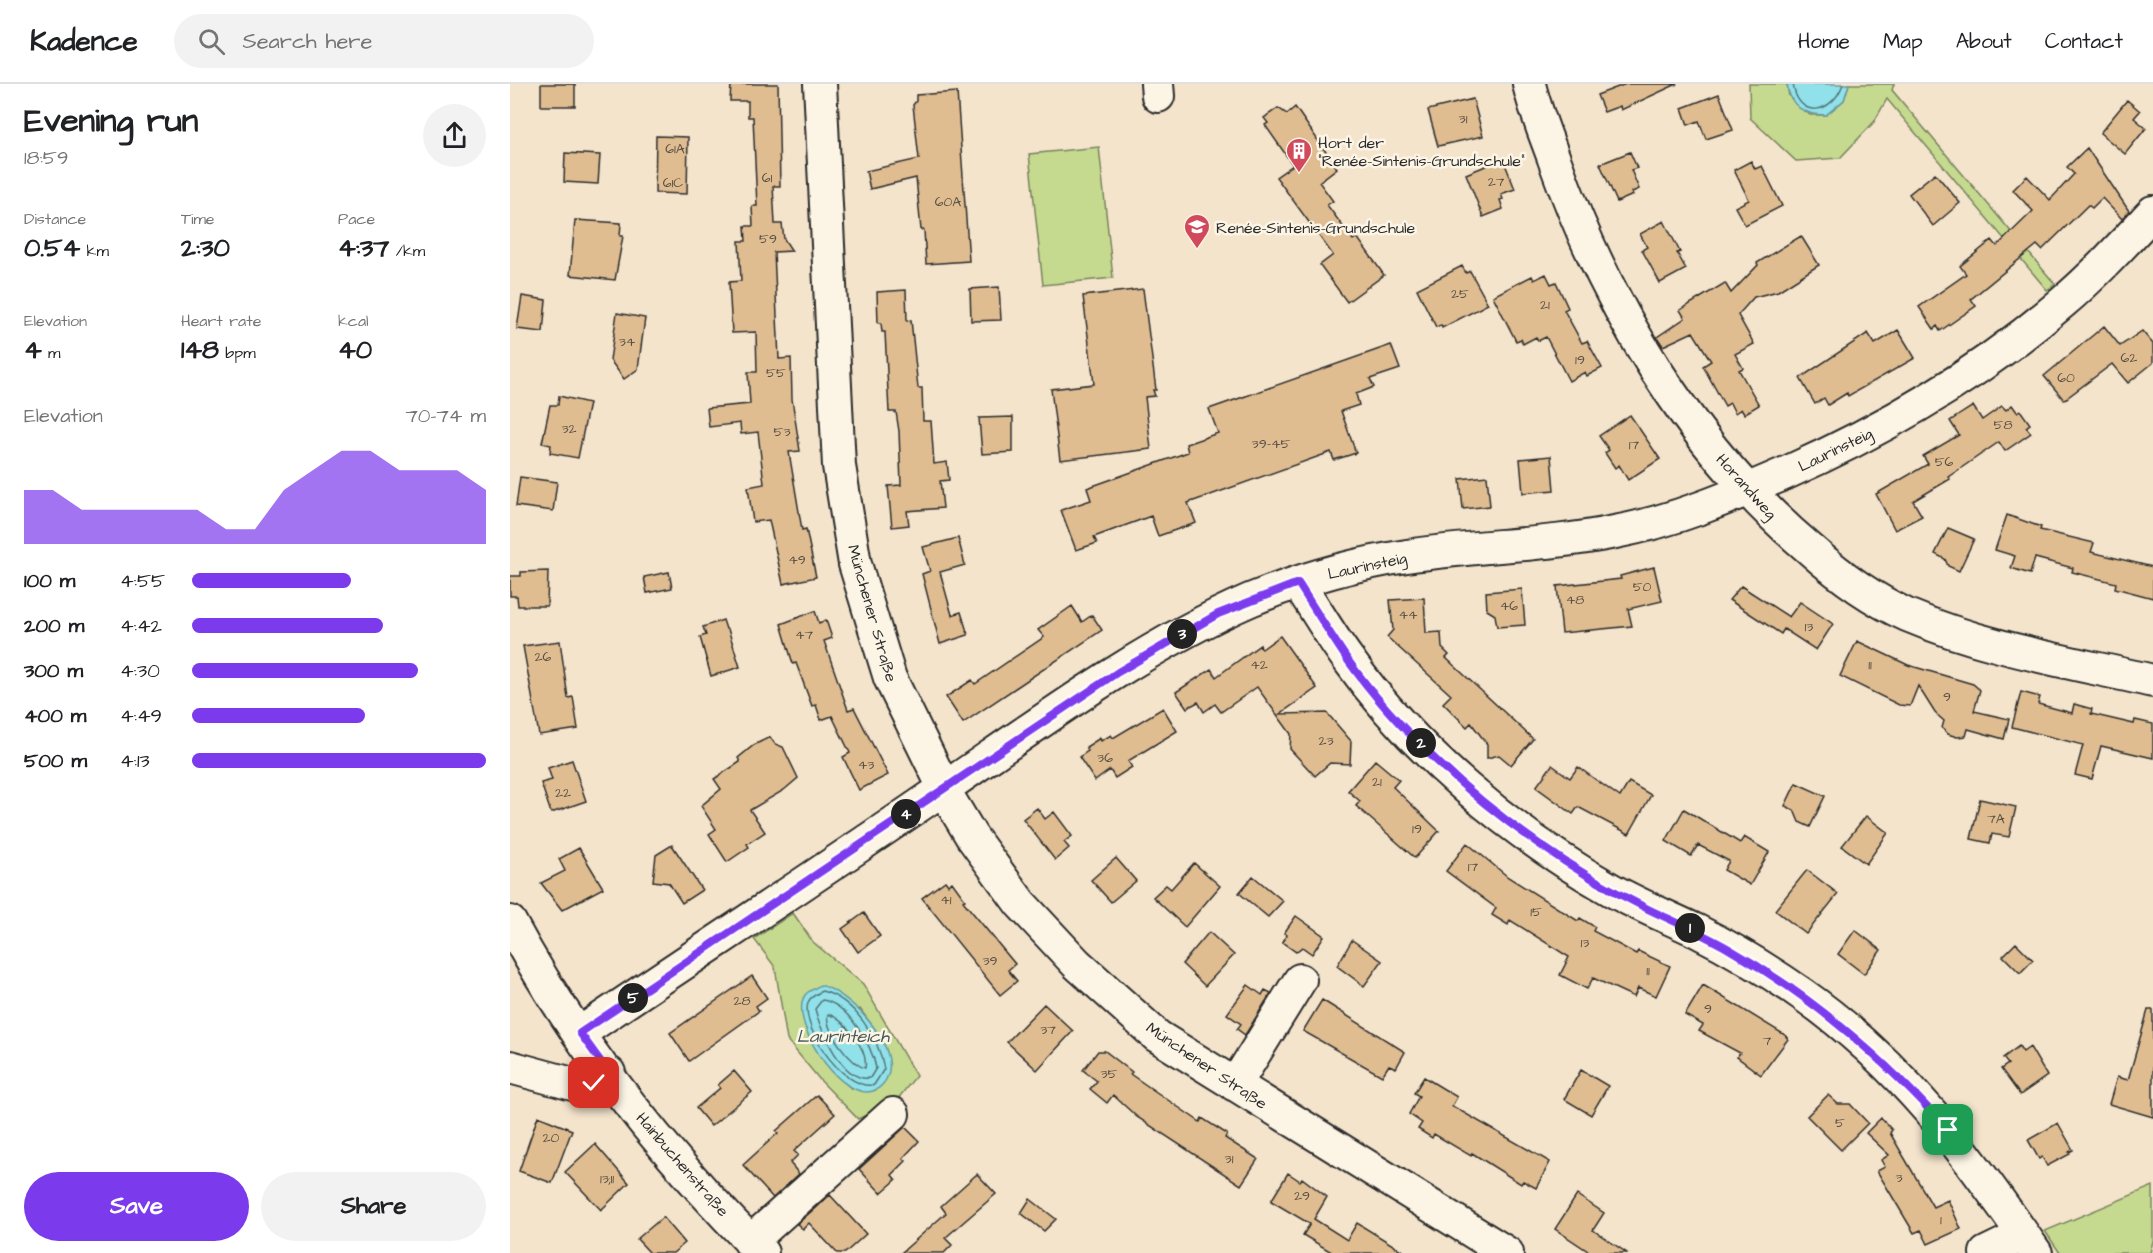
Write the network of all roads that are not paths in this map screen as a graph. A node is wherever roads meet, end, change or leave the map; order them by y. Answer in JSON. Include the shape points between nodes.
{"nodes":[{"id":1,"x":820,"y":84,"type":"edge"},
{"id":2,"x":1529,"y":84,"type":"edge"},
{"id":3,"x":2153,"y":212,"type":"edge"},
{"id":4,"x":1748,"y":490,"type":"junction"},
{"id":5,"x":1298,"y":583,"type":"junction"},
{"id":6,"x":2153,"y":681,"type":"edge"},
{"id":7,"x":944,"y":788,"type":"junction"},
{"id":8,"x":510,"y":922,"type":"edge"},
{"id":9,"x":1300,"y":980,"type":"dead end"},
{"id":10,"x":580,"y":1033,"type":"junction"},
{"id":11,"x":510,"y":1067,"type":"edge"},
{"id":12,"x":609,"y":1073,"type":"junction"},
{"id":13,"x":1235,"y":1085,"type":"junction"},
{"id":14,"x":893,"y":1114,"type":"dead end"},
{"id":15,"x":2030,"y":1244,"type":"edge"},
{"id":16,"x":756,"y":1247,"type":"edge"},
{"id":17,"x":1507,"y":1253,"type":"edge"},
{"id":18,"x":1986,"y":1253,"type":"edge"}],
"edges":[{"from":1,"to":7,"type":"street","name":"Münchener Straße","via":[[839,466],[853,553],[890,678]]},
{"from":2,"to":4,"type":"street","name":"Horandweg","via":[[1575,219],[1614,301],[1652,366]]},
{"from":3,"to":4,"type":"street","name":"Laurinsteig","via":[[2064,302],[1999,353],[1922,403],[1843,447]]},
{"from":4,"to":5,"type":"street","name":"Laurinsteig","via":[[1620,531],[1556,543],[1411,555],[1344,568]]},
{"from":4,"to":6,"type":"street","name":"Horandweg","via":[[1786,530],[1841,576],[1905,614],[1980,642]]},
{"from":5,"to":7,"type":"street","name":"Laurinsteig","via":[[1218,614],[1164,644]]},
{"from":5,"to":15,"type":"street","via":[[1372,691],[1470,790],[1580,871],[1776,976],[1854,1035],[1948,1130]]},
{"from":7,"to":10,"type":"street","name":"Laurinsteig"},
{"from":7,"to":13,"type":"street","name":"Münchener Straße","via":[[972,837],[1020,903],[1077,964],[1157,1036]]},
{"from":8,"to":10,"type":"street","name":"Hainbuchenstraße"},
{"from":9,"to":13,"type":"street"},
{"from":10,"to":12,"type":"street","name":"Hainbuchenstraße"},
{"from":11,"to":12,"type":"street","via":[[576,1085],[594,1083]]},
{"from":12,"to":16,"type":"street","name":"Hainbuchenstraße","via":[[676,1159]]},
{"from":13,"to":17,"type":"street","name":"Münchener Straße"},
{"from":14,"to":16,"type":"street"},
{"from":15,"to":18,"type":"street"}]}
